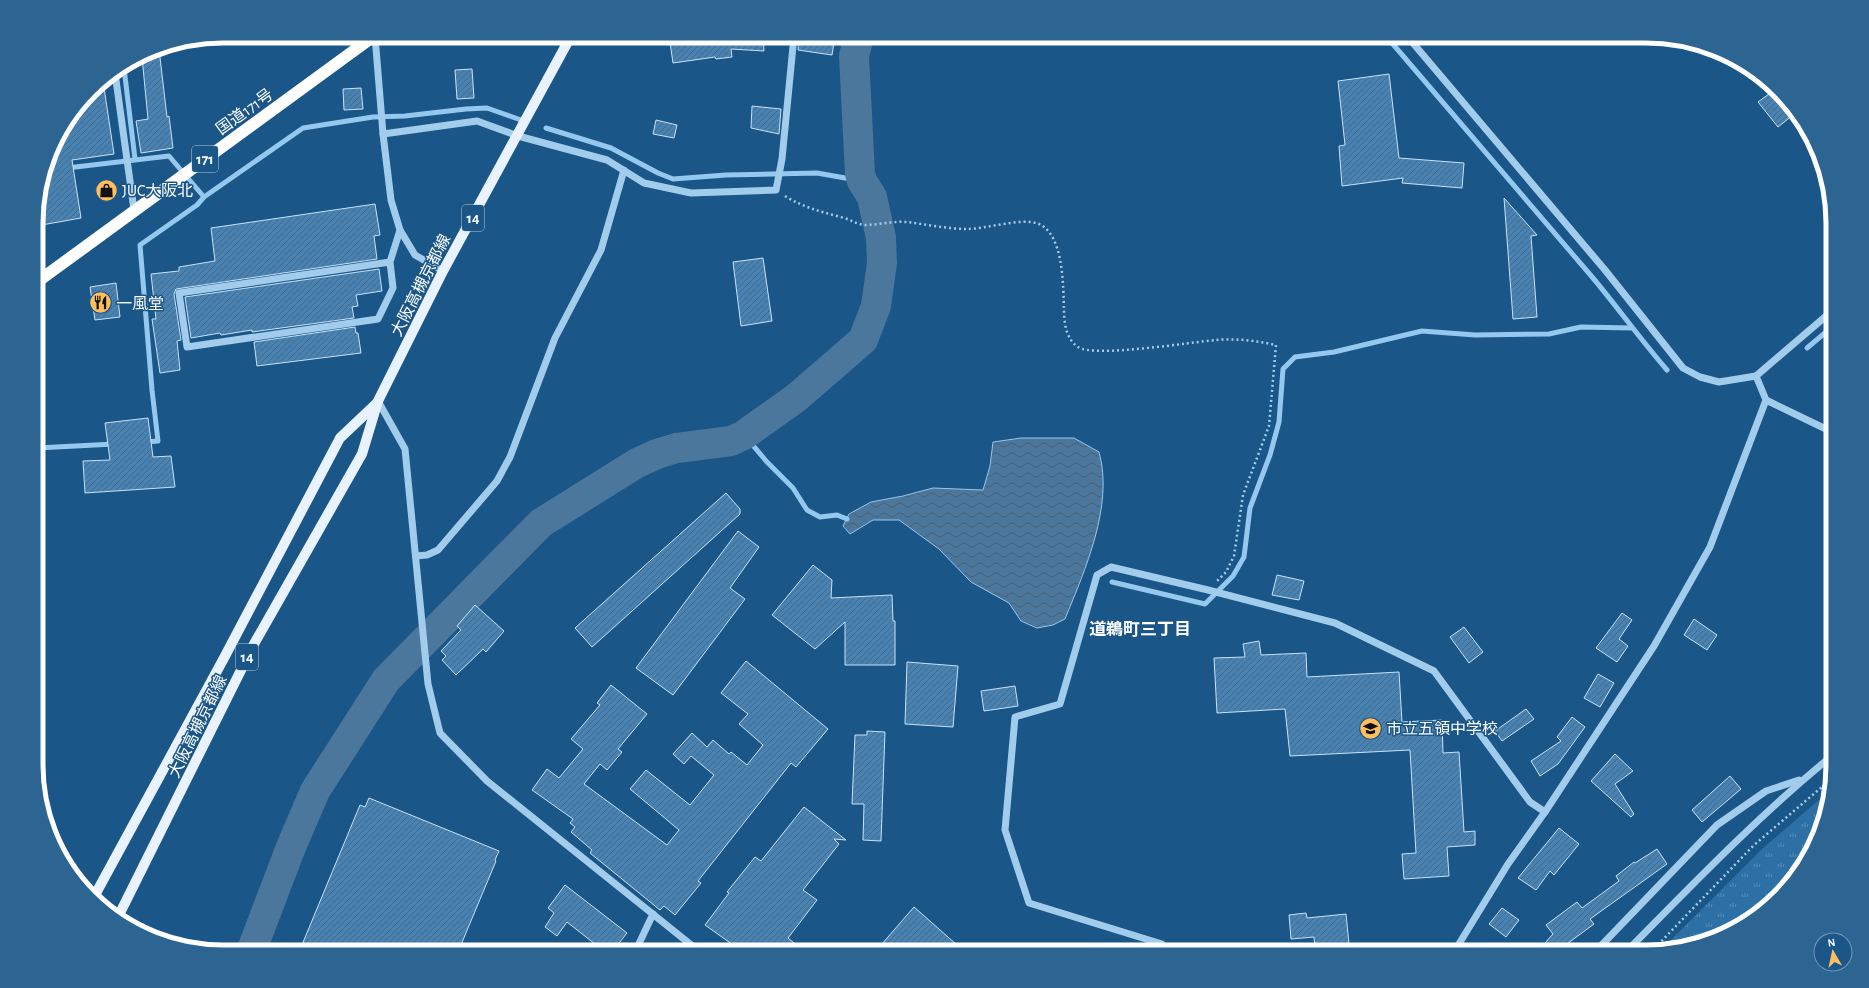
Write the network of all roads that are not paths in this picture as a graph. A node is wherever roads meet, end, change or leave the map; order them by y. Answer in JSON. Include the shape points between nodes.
{"nodes":[{"id":1,"x":365,"y":43,"type":"edge"},
{"id":2,"x":376,"y":43,"type":"edge"},
{"id":3,"x":567,"y":43,"type":"edge"},
{"id":4,"x":793,"y":43,"type":"edge"},
{"id":5,"x":1413,"y":43,"type":"edge"},
{"id":6,"x":116,"y":79,"type":"edge"},
{"id":7,"x":383,"y":131,"type":"junction"},
{"id":8,"x":518,"y":136,"type":"junction"},
{"id":9,"x":624,"y":170,"type":"junction"},
{"id":10,"x":134,"y":210,"type":"junction"},
{"id":11,"x":400,"y":230,"type":"junction"},
{"id":12,"x":390,"y":262,"type":"junction"},
{"id":13,"x":443,"y":271,"type":"junction"},
{"id":14,"x":43,"y":278,"type":"edge"},
{"id":15,"x":1826,"y":316,"type":"edge"},
{"id":16,"x":1756,"y":376,"type":"junction"},
{"id":17,"x":1766,"y":400,"type":"junction"},
{"id":18,"x":378,"y":401,"type":"junction"},
{"id":19,"x":1826,"y":429,"type":"edge"},
{"id":20,"x":416,"y":556,"type":"junction"},
{"id":21,"x":1826,"y":761,"type":"edge"},
{"id":22,"x":1803,"y":779,"type":"junction"},
{"id":23,"x":1545,"y":812,"type":"junction"},
{"id":24,"x":96,"y":892,"type":"edge"},
{"id":25,"x":120,"y":913,"type":"edge"},
{"id":26,"x":653,"y":914,"type":"junction"},
{"id":27,"x":638,"y":945,"type":"edge"},
{"id":28,"x":691,"y":945,"type":"edge"},
{"id":29,"x":1162,"y":945,"type":"edge"},
{"id":30,"x":1458,"y":945,"type":"edge"},
{"id":31,"x":1602,"y":945,"type":"edge"},
{"id":32,"x":1633,"y":945,"type":"edge"}],
"edges":[{"from":1,"to":10,"type":"highway","name":"国道171号","number":"171"},
{"from":2,"to":7,"type":"street"},
{"from":3,"to":8,"type":"main road","name":"大阪高槻京都線","number":"14"},
{"from":4,"to":9,"type":"street","via":[[782,163],[776,188],[691,193],[644,183]]},
{"from":5,"to":16,"type":"street","via":[[1605,270],[1683,368],[1700,377],[1719,382]]},
{"from":6,"to":10,"type":"street"},
{"from":7,"to":8,"type":"street","via":[[477,122]]},
{"from":7,"to":11,"type":"street","via":[[391,200]]},
{"from":8,"to":9,"type":"street","via":[[607,160]]},
{"from":8,"to":13,"type":"main road","name":"大阪高槻京都線","number":"14"},
{"from":9,"to":20,"type":"street","via":[[601,250],[555,338],[510,457],[497,481],[438,550]]},
{"from":10,"to":14,"type":"highway","name":"国道171号","number":"171"},
{"from":11,"to":12,"type":"street"},
{"from":11,"to":13,"type":"street","via":[[415,255]]},
{"from":12,"to":12,"type":"street","via":[[393,288],[378,319],[187,347],[179,293]]},
{"from":13,"to":18,"type":"main road","name":"大阪高槻京都線","number":"14"},
{"from":15,"to":16,"type":"street"},
{"from":16,"to":17,"type":"street"},
{"from":17,"to":19,"type":"street"},
{"from":17,"to":23,"type":"street","via":[[1710,547],[1654,646]]},
{"from":18,"to":20,"type":"street","via":[[405,449]]},
{"from":18,"to":24,"type":"main road","name":"大阪高槻京都線","number":"14","via":[[340,438]]},
{"from":18,"to":25,"type":"main road","name":"大阪高槻京都線","number":"14","via":[[362,454],[254,644]]},
{"from":20,"to":26,"type":"street","via":[[428,684],[440,733],[486,781]]},
{"from":21,"to":22,"type":"street"},
{"from":22,"to":31,"type":"street","via":[[1766,791],[1717,825]]},
{"from":22,"to":32,"type":"street","via":[[1723,853]]},
{"from":23,"to":29,"type":"street","via":[[1530,802],[1434,671],[1335,623],[1111,567],[1097,575],[1060,704],[1014,717],[1005,830],[1029,903]]},
{"from":23,"to":30,"type":"street","via":[[1508,864]]},
{"from":26,"to":27,"type":"street"},
{"from":26,"to":28,"type":"street"}]}
